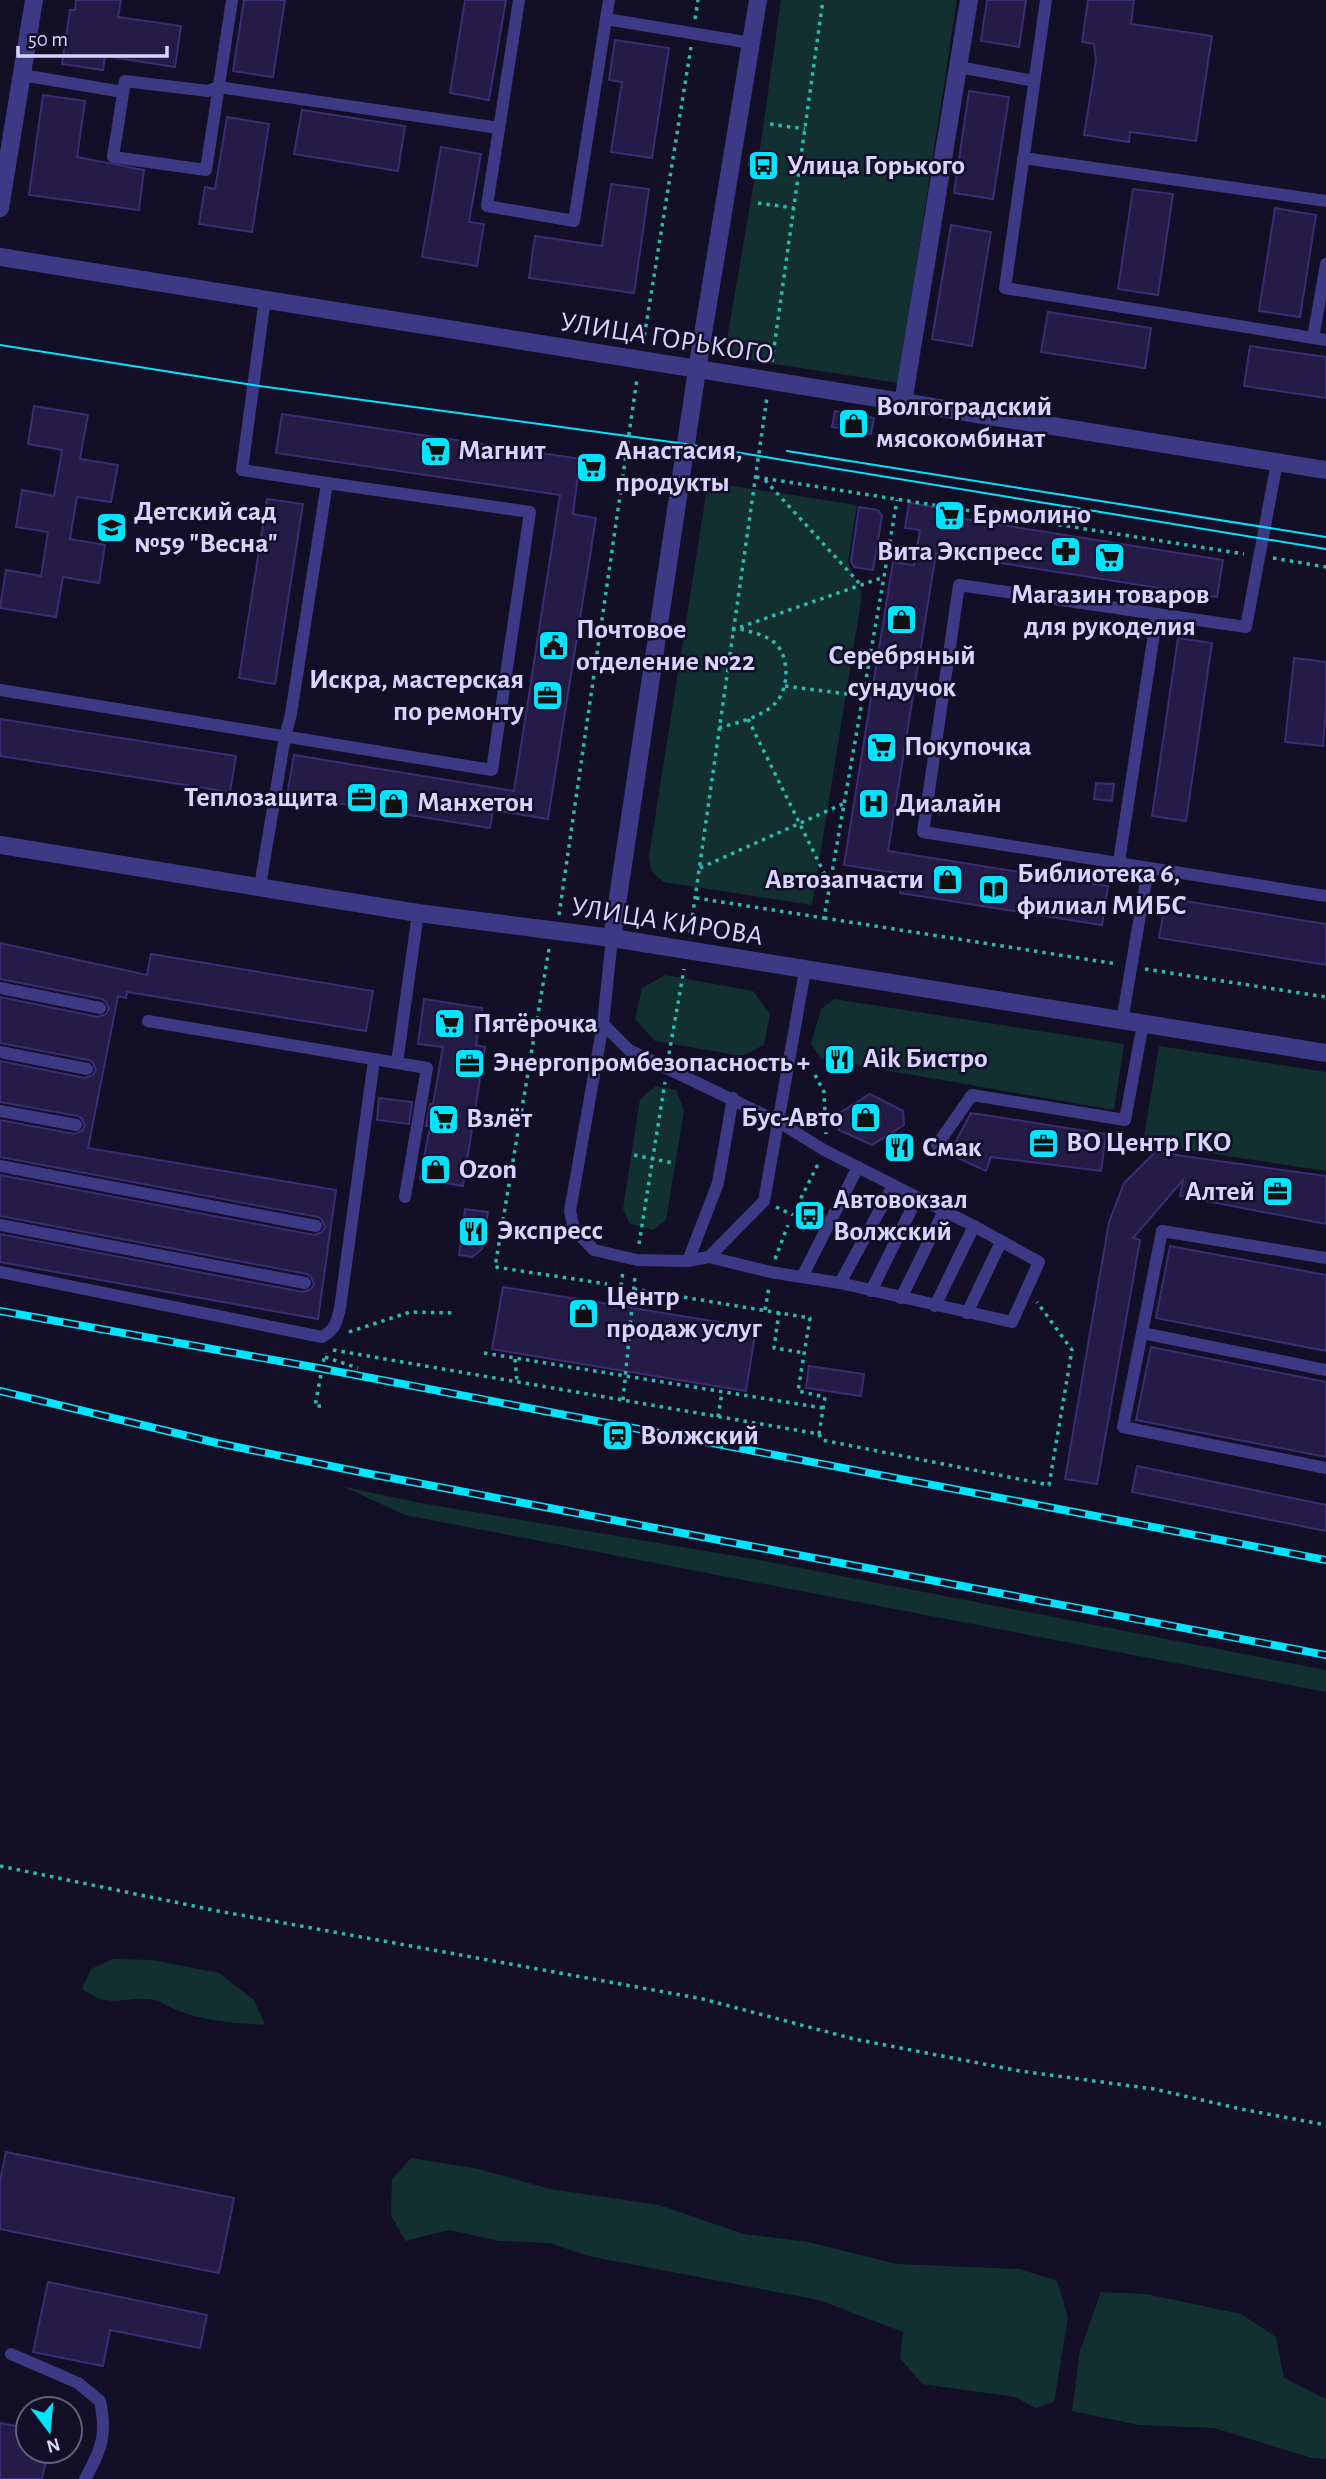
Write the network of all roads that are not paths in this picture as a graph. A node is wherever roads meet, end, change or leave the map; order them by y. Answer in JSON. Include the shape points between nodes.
{"nodes":[{"id":1,"x":34,"y":0,"type":"edge"},
{"id":2,"x":232,"y":0,"type":"edge"},
{"id":3,"x":519,"y":0,"type":"edge"},
{"id":4,"x":609,"y":0,"type":"edge"},
{"id":5,"x":758,"y":0,"type":"edge"},
{"id":6,"x":969,"y":0,"type":"edge"},
{"id":7,"x":1046,"y":0,"type":"edge"},
{"id":8,"x":606,"y":19,"type":"junction"},
{"id":9,"x":751,"y":43,"type":"junction"},
{"id":10,"x":959,"y":67,"type":"junction"},
{"id":11,"x":22,"y":75,"type":"junction"},
{"id":12,"x":1034,"y":80,"type":"junction"},
{"id":13,"x":218,"y":87,"type":"junction"},
{"id":14,"x":123,"y":92,"type":"junction"},
{"id":15,"x":499,"y":128,"type":"junction"},
{"id":16,"x":1023,"y":158,"type":"junction"},
{"id":17,"x":1326,"y":201,"type":"edge"},
{"id":18,"x":0,"y":208,"type":"edge"},
{"id":19,"x":0,"y":257,"type":"edge"},
{"id":20,"x":1326,"y":264,"type":"edge"},
{"id":21,"x":265,"y":298,"type":"junction"},
{"id":22,"x":1320,"y":339,"type":"edge"},
{"id":23,"x":697,"y":370,"type":"junction"},
{"id":24,"x":903,"y":403,"type":"junction"},
{"id":25,"x":1277,"y":462,"type":"junction"},
{"id":26,"x":1326,"y":470,"type":"edge"},
{"id":27,"x":327,"y":483,"type":"junction"},
{"id":28,"x":1157,"y":614,"type":"junction"},
{"id":29,"x":0,"y":690,"type":"edge"},
{"id":30,"x":285,"y":737,"type":"junction"},
{"id":31,"x":0,"y":845,"type":"edge"},
{"id":32,"x":1119,"y":862,"type":"junction"},
{"id":33,"x":1148,"y":869,"type":"junction"},
{"id":34,"x":260,"y":886,"type":"junction"},
{"id":35,"x":1326,"y":895,"type":"edge"},
{"id":36,"x":418,"y":913,"type":"junction"},
{"id":37,"x":612,"y":938,"type":"junction"},
{"id":38,"x":805,"y":971,"type":"junction"},
{"id":39,"x":0,"y":988,"type":"edge"},
{"id":40,"x":100,"y":1008,"type":"dead end"},
{"id":41,"x":148,"y":1021,"type":"dead end"},
{"id":42,"x":1122,"y":1021,"type":"junction"},
{"id":43,"x":603,"y":1024,"type":"junction"},
{"id":44,"x":1143,"y":1024,"type":"junction"},
{"id":45,"x":0,"y":1052,"type":"edge"},
{"id":46,"x":1326,"y":1053,"type":"edge"},
{"id":47,"x":374,"y":1060,"type":"junction"},
{"id":48,"x":397,"y":1063,"type":"junction"},
{"id":49,"x":87,"y":1069,"type":"dead end"},
{"id":50,"x":733,"y":1098,"type":"junction"},
{"id":51,"x":0,"y":1111,"type":"edge"},
{"id":52,"x":779,"y":1122,"type":"junction"},
{"id":53,"x":76,"y":1125,"type":"dead end"},
{"id":54,"x":937,"y":1145,"type":"dead end"},
{"id":55,"x":0,"y":1166,"type":"edge"},
{"id":56,"x":858,"y":1167,"type":"junction"},
{"id":57,"x":893,"y":1186,"type":"junction"},
{"id":58,"x":405,"y":1197,"type":"dead end"},
{"id":59,"x":917,"y":1198,"type":"junction"},
{"id":60,"x":944,"y":1211,"type":"junction"},
{"id":61,"x":0,"y":1225,"type":"edge"},
{"id":62,"x":316,"y":1226,"type":"dead end"},
{"id":63,"x":974,"y":1226,"type":"junction"},
{"id":64,"x":1001,"y":1242,"type":"junction"},
{"id":65,"x":709,"y":1256,"type":"junction"},
{"id":66,"x":1326,"y":1258,"type":"edge"},
{"id":67,"x":688,"y":1261,"type":"junction"},
{"id":68,"x":0,"y":1272,"type":"edge"},
{"id":69,"x":803,"y":1277,"type":"junction"},
{"id":70,"x":305,"y":1283,"type":"dead end"},
{"id":71,"x":840,"y":1283,"type":"junction"},
{"id":72,"x":871,"y":1291,"type":"junction"},
{"id":73,"x":901,"y":1298,"type":"junction"},
{"id":74,"x":935,"y":1306,"type":"junction"},
{"id":75,"x":967,"y":1312,"type":"junction"},
{"id":76,"x":1142,"y":1333,"type":"junction"},
{"id":77,"x":1326,"y":1370,"type":"edge"},
{"id":78,"x":1326,"y":1468,"type":"edge"},
{"id":79,"x":11,"y":2354,"type":"dead end"},
{"id":80,"x":85,"y":2479,"type":"edge"}],
"edges":[{"from":1,"to":11,"type":"street"},
{"from":2,"to":13,"type":"lane"},
{"from":3,"to":15,"type":"lane"},
{"from":4,"to":8,"type":"lane"},
{"from":5,"to":9,"type":"street"},
{"from":6,"to":10,"type":"street"},
{"from":7,"to":12,"type":"lane"},
{"from":8,"to":9,"type":"lane"},
{"from":8,"to":15,"type":"lane","via":[[574,221],[487,206]]},
{"from":9,"to":23,"type":"street"},
{"from":10,"to":12,"type":"lane"},
{"from":10,"to":24,"type":"street"},
{"from":11,"to":14,"type":"lane"},
{"from":11,"to":18,"type":"street"},
{"from":12,"to":16,"type":"lane"},
{"from":13,"to":14,"type":"lane","via":[[208,91],[125,81]]},
{"from":13,"to":14,"type":"lane","via":[[206,170],[113,157]]},
{"from":13,"to":15,"type":"lane"},
{"from":16,"to":17,"type":"lane"},
{"from":16,"to":22,"type":"lane","via":[[1005,288]]},
{"from":19,"to":21,"type":"street","name":"УЛИЦА ГОРЬКОГО"},
{"from":20,"to":22,"type":"lane"},
{"from":21,"to":23,"type":"street","name":"УЛИЦА ГОРЬКОГО"},
{"from":21,"to":27,"type":"lane","via":[[242,470]]},
{"from":23,"to":24,"type":"street","name":"УЛИЦА ГОРЬКОГО"},
{"from":23,"to":37,"type":"street"},
{"from":24,"to":25,"type":"street","name":"УЛИЦА ГОРЬКОГО"},
{"from":25,"to":26,"type":"street","name":"УЛИЦА ГОРЬКОГО"},
{"from":25,"to":28,"type":"lane","via":[[1246,627]]},
{"from":27,"to":30,"type":"lane"},
{"from":27,"to":30,"type":"lane","via":[[530,512],[492,770]]},
{"from":28,"to":32,"type":"lane"},
{"from":28,"to":32,"type":"lane","via":[[959,585],[923,832]]},
{"from":29,"to":30,"type":"lane"},
{"from":30,"to":34,"type":"lane"},
{"from":31,"to":34,"type":"street","name":"УЛИЦА КИРОВА"},
{"from":32,"to":33,"type":"lane"},
{"from":33,"to":35,"type":"lane"},
{"from":33,"to":42,"type":"lane"},
{"from":34,"to":36,"type":"street","name":"УЛИЦА КИРОВА"},
{"from":36,"to":37,"type":"street","name":"УЛИЦА КИРОВА"},
{"from":36,"to":48,"type":"lane"},
{"from":37,"to":38,"type":"street","name":"УЛИЦА КИРОВА"},
{"from":37,"to":43,"type":"lane"},
{"from":38,"to":42,"type":"street","name":"УЛИЦА КИРОВА"},
{"from":38,"to":52,"type":"lane"},
{"from":39,"to":40,"type":"lane"},
{"from":41,"to":47,"type":"lane"},
{"from":42,"to":44,"type":"street","name":"УЛИЦА КИРОВА"},
{"from":43,"to":50,"type":"lane","via":[[629,1050]]},
{"from":43,"to":67,"type":"lane","via":[[570,1211],[574,1229],[594,1250],[637,1260]]},
{"from":44,"to":46,"type":"street","name":"УЛИЦА КИРОВА"},
{"from":44,"to":54,"type":"lane","via":[[1125,1120],[972,1095]]},
{"from":45,"to":49,"type":"lane"},
{"from":47,"to":48,"type":"lane"},
{"from":47,"to":68,"type":"lane","via":[[337,1325],[322,1337]]},
{"from":48,"to":58,"type":"lane","via":[[427,1068]]},
{"from":50,"to":52,"type":"lane"},
{"from":50,"to":67,"type":"lane","via":[[718,1183]]},
{"from":51,"to":53,"type":"lane"},
{"from":52,"to":56,"type":"lane"},
{"from":52,"to":65,"type":"lane","via":[[764,1201]]},
{"from":55,"to":62,"type":"lane"},
{"from":56,"to":57,"type":"lane"},
{"from":56,"to":69,"type":"lane"},
{"from":57,"to":59,"type":"lane"},
{"from":57,"to":71,"type":"lane"},
{"from":59,"to":60,"type":"lane"},
{"from":59,"to":72,"type":"lane"},
{"from":60,"to":63,"type":"lane"},
{"from":60,"to":73,"type":"lane"},
{"from":61,"to":70,"type":"lane"},
{"from":63,"to":64,"type":"lane"},
{"from":63,"to":74,"type":"lane"},
{"from":64,"to":75,"type":"lane"},
{"from":64,"to":75,"type":"lane","via":[[1039,1262],[1012,1322]]},
{"from":65,"to":67,"type":"lane"},
{"from":65,"to":69,"type":"lane"},
{"from":66,"to":76,"type":"lane","via":[[1163,1231]]},
{"from":69,"to":71,"type":"lane"},
{"from":71,"to":72,"type":"lane"},
{"from":72,"to":73,"type":"lane"},
{"from":73,"to":74,"type":"lane"},
{"from":74,"to":75,"type":"lane"},
{"from":76,"to":77,"type":"lane"},
{"from":76,"to":78,"type":"lane","via":[[1123,1427]]},
{"from":79,"to":80,"type":"lane","via":[[78,2383],[100,2401],[104,2424],[98,2457]]}]}
